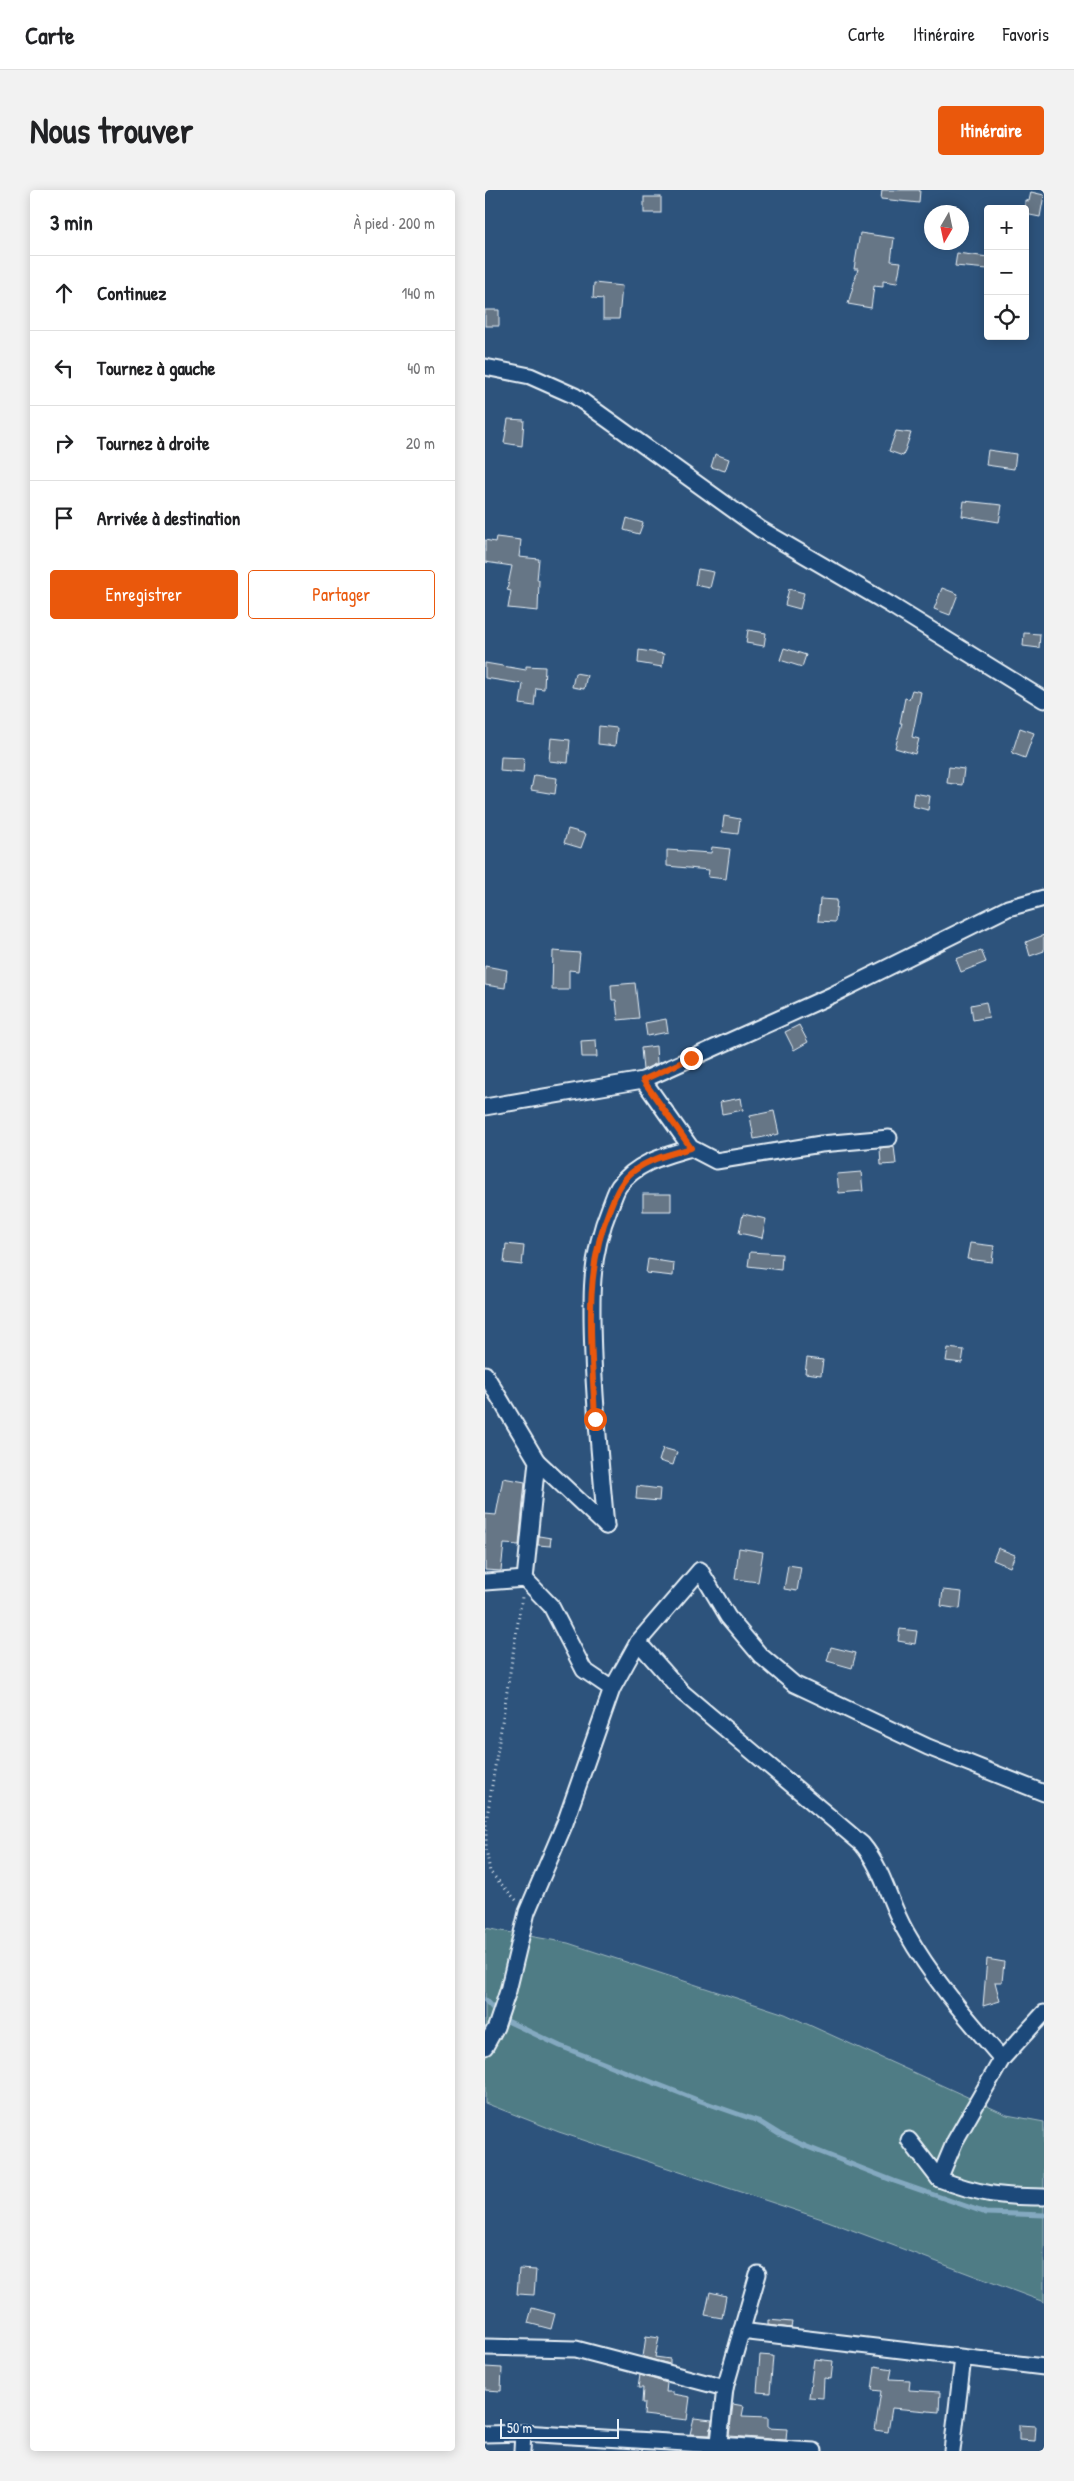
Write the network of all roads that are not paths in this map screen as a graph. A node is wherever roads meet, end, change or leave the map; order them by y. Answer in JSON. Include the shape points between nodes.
{"nodes":[{"id":1,"x":485,"y":367,"type":"edge"},
{"id":2,"x":1044,"y":700,"type":"edge"},
{"id":3,"x":1044,"y":898,"type":"edge"},
{"id":4,"x":643,"y":1080,"type":"junction"},
{"id":5,"x":485,"y":1107,"type":"edge"},
{"id":6,"x":889,"y":1138,"type":"dead end"},
{"id":7,"x":691,"y":1148,"type":"junction"},
{"id":8,"x":485,"y":1374,"type":"edge"},
{"id":9,"x":537,"y":1461,"type":"junction"},
{"id":10,"x":525,"y":1579,"type":"junction"},
{"id":11,"x":485,"y":1582,"type":"edge"},
{"id":12,"x":638,"y":1642,"type":"junction"},
{"id":13,"x":612,"y":1689,"type":"junction"},
{"id":14,"x":1044,"y":1793,"type":"edge"},
{"id":15,"x":1044,"y":2013,"type":"edge"},
{"id":16,"x":485,"y":2047,"type":"edge"},
{"id":17,"x":1002,"y":2059,"type":"junction"},
{"id":18,"x":909,"y":2140,"type":"dead end"},
{"id":19,"x":939,"y":2179,"type":"junction"},
{"id":20,"x":1044,"y":2197,"type":"edge"},
{"id":21,"x":758,"y":2274,"type":"dead end"},
{"id":22,"x":741,"y":2331,"type":"junction"},
{"id":23,"x":485,"y":2348,"type":"edge"},
{"id":24,"x":963,"y":2358,"type":"junction"},
{"id":25,"x":1044,"y":2368,"type":"edge"},
{"id":26,"x":725,"y":2388,"type":"junction"},
{"id":27,"x":523,"y":2433,"type":"junction"},
{"id":28,"x":485,"y":2434,"type":"edge"},
{"id":29,"x":718,"y":2448,"type":"edge"},
{"id":30,"x":522,"y":2451,"type":"edge"},
{"id":31,"x":814,"y":2451,"type":"edge"},
{"id":32,"x":952,"y":2451,"type":"edge"}],
"edges":[{"from":1,"to":2,"type":"street","via":[[530,376],[575,396],[761,529]]},
{"from":3,"to":4,"type":"street","via":[[1008,908],[832,995]]},
{"from":4,"to":5,"type":"street"},
{"from":4,"to":7,"type":"street"},
{"from":6,"to":7,"type":"street","via":[[821,1144],[715,1161]]},
{"from":7,"to":9,"type":"street","via":[[657,1158],[634,1170],[619,1187],[597,1248],[591,1286],[595,1419],[606,1526]]},
{"from":8,"to":9,"type":"street"},
{"from":9,"to":10,"type":"street"},
{"from":10,"to":11,"type":"street"},
{"from":10,"to":13,"type":"street","via":[[551,1606],[585,1670]]},
{"from":12,"to":13,"type":"street"},
{"from":12,"to":14,"type":"street","via":[[700,1570],[728,1617],[760,1655],[795,1684],[928,1747]]},
{"from":12,"to":17,"type":"street","via":[[683,1693],[862,1844],[871,1855],[905,1931],[943,1991]]},
{"from":13,"to":16,"type":"street","via":[[565,1823],[527,1912],[508,1991],[496,2028]]},
{"from":15,"to":17,"type":"street"},
{"from":17,"to":19,"type":"street","via":[[955,2141]]},
{"from":18,"to":19,"type":"street"},
{"from":19,"to":20,"type":"street","via":[[998,2197]]},
{"from":21,"to":22,"type":"street"},
{"from":22,"to":24,"type":"street"},
{"from":22,"to":26,"type":"street"},
{"from":23,"to":26,"type":"street","via":[[576,2350]]},
{"from":24,"to":25,"type":"street"},
{"from":24,"to":32,"type":"street"},
{"from":26,"to":29,"type":"street"},
{"from":27,"to":28,"type":"street"},
{"from":27,"to":29,"type":"street"},
{"from":27,"to":30,"type":"street"},
{"from":29,"to":31,"type":"street"}]}
